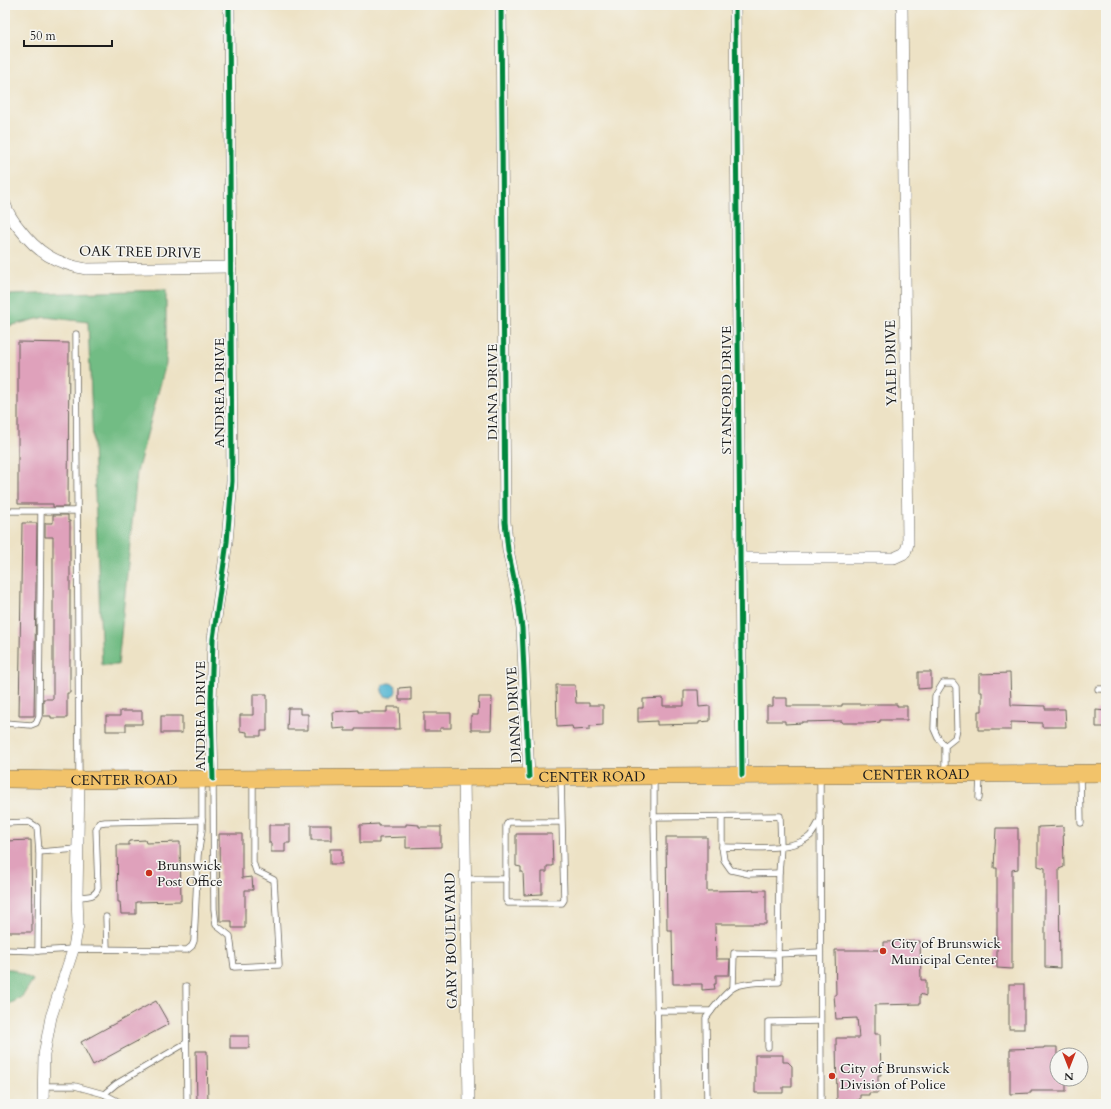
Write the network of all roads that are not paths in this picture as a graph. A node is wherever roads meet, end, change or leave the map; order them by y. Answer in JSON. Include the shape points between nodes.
{"nodes":[{"id":1,"x":230,"y":5,"type":"edge"},
{"id":2,"x":501,"y":5,"type":"edge"},
{"id":3,"x":735,"y":5,"type":"edge"},
{"id":4,"x":902,"y":5,"type":"edge"},
{"id":5,"x":5,"y":207,"type":"edge"},
{"id":6,"x":231,"y":267,"type":"junction"},
{"id":7,"x":76,"y":334,"type":"dead end"},
{"id":8,"x":5,"y":511,"type":"edge"},
{"id":9,"x":41,"y":511,"type":"junction"},
{"id":10,"x":77,"y":511,"type":"junction"},
{"id":11,"x":739,"y":558,"type":"junction"},
{"id":12,"x":1098,"y":689,"type":"dead end"},
{"id":13,"x":1106,"y":689,"type":"edge"},
{"id":14,"x":5,"y":723,"type":"edge"},
{"id":15,"x":945,"y":746,"type":"junction"},
{"id":16,"x":1080,"y":773,"type":"junction"},
{"id":17,"x":1106,"y":773,"type":"edge"},
{"id":18,"x":945,"y":774,"type":"junction"},
{"id":19,"x":981,"y":774,"type":"junction"},
{"id":20,"x":742,"y":775,"type":"junction"},
{"id":21,"x":820,"y":775,"type":"junction"},
{"id":22,"x":654,"y":776,"type":"junction"},
{"id":23,"x":464,"y":777,"type":"junction"},
{"id":24,"x":529,"y":777,"type":"junction"},
{"id":25,"x":561,"y":777,"type":"junction"},
{"id":26,"x":5,"y":779,"type":"edge"},
{"id":27,"x":208,"y":779,"type":"junction"},
{"id":28,"x":253,"y":779,"type":"junction"},
{"id":29,"x":79,"y":780,"type":"junction"},
{"id":30,"x":979,"y":798,"type":"dead end"},
{"id":31,"x":654,"y":817,"type":"junction"},
{"id":32,"x":722,"y":817,"type":"junction"},
{"id":33,"x":202,"y":820,"type":"junction"},
{"id":34,"x":820,"y":820,"type":"junction"},
{"id":35,"x":562,"y":822,"type":"junction"},
{"id":36,"x":5,"y":823,"type":"edge"},
{"id":37,"x":1081,"y":823,"type":"dead end"},
{"id":38,"x":722,"y":847,"type":"junction"},
{"id":39,"x":781,"y":847,"type":"junction"},
{"id":40,"x":77,"y":849,"type":"junction"},
{"id":41,"x":40,"y":852,"type":"junction"},
{"id":42,"x":778,"y":873,"type":"junction"},
{"id":43,"x":465,"y":879,"type":"junction"},
{"id":44,"x":506,"y":879,"type":"junction"},
{"id":45,"x":77,"y":897,"type":"junction"},
{"id":46,"x":106,"y":917,"type":"dead end"},
{"id":47,"x":73,"y":949,"type":"junction"},
{"id":48,"x":5,"y":950,"type":"edge"},
{"id":49,"x":107,"y":950,"type":"junction"},
{"id":50,"x":38,"y":951,"type":"junction"},
{"id":51,"x":820,"y":952,"type":"junction"},
{"id":52,"x":778,"y":954,"type":"junction"},
{"id":53,"x":186,"y":986,"type":"dead end"},
{"id":54,"x":733,"y":987,"type":"junction"},
{"id":55,"x":657,"y":1011,"type":"junction"},
{"id":56,"x":711,"y":1011,"type":"junction"},
{"id":57,"x":820,"y":1021,"type":"junction"},
{"id":58,"x":186,"y":1043,"type":"junction"},
{"id":59,"x":768,"y":1047,"type":"dead end"},
{"id":60,"x":44,"y":1086,"type":"junction"},
{"id":61,"x":104,"y":1094,"type":"junction"},
{"id":62,"x":44,"y":1104,"type":"edge"},
{"id":63,"x":123,"y":1104,"type":"edge"},
{"id":64,"x":187,"y":1104,"type":"edge"},
{"id":65,"x":469,"y":1104,"type":"edge"},
{"id":66,"x":659,"y":1104,"type":"edge"},
{"id":67,"x":707,"y":1104,"type":"edge"},
{"id":68,"x":821,"y":1104,"type":"edge"}],
"edges":[{"from":1,"to":6,"type":"street","name":"ANDREA DRIVE"},
{"from":2,"to":24,"type":"street","name":"DIANA DRIVE","via":[[505,522],[522,628]]},
{"from":3,"to":11,"type":"street","name":"STANFORD DRIVE"},
{"from":4,"to":11,"type":"street","name":"YALE DRIVE","via":[[908,544],[905,553],[894,558]]},
{"from":5,"to":6,"type":"street","name":"OAK TREE DRIVE","via":[[27,240],[53,259],[67,265],[86,269]]},
{"from":6,"to":27,"type":"street","name":"ANDREA DRIVE","via":[[232,481],[227,542],[213,639]]},
{"from":7,"to":10,"type":"lane"},
{"from":8,"to":9,"type":"lane"},
{"from":9,"to":10,"type":"lane"},
{"from":9,"to":14,"type":"lane","via":[[39,716],[36,723],[31,725]]},
{"from":10,"to":29,"type":"lane"},
{"from":11,"to":20,"type":"street","name":"STANFORD DRIVE"},
{"from":12,"to":13,"type":"lane"},
{"from":15,"to":15,"type":"lane","via":[[955,738],[957,729],[956,687],[953,683],[943,683],[935,696],[934,729]]},
{"from":15,"to":18,"type":"lane"},
{"from":16,"to":17,"type":"main road","name":"CENTER ROAD"},
{"from":16,"to":19,"type":"main road","name":"CENTER ROAD"},
{"from":16,"to":37,"type":"lane"},
{"from":18,"to":19,"type":"main road","name":"CENTER ROAD"},
{"from":18,"to":21,"type":"main road","name":"CENTER ROAD"},
{"from":19,"to":30,"type":"lane"},
{"from":20,"to":21,"type":"main road","name":"CENTER ROAD"},
{"from":20,"to":22,"type":"main road","name":"CENTER ROAD"},
{"from":21,"to":34,"type":"lane"},
{"from":22,"to":25,"type":"main road","name":"CENTER ROAD"},
{"from":22,"to":31,"type":"lane"},
{"from":23,"to":24,"type":"main road","name":"CENTER ROAD"},
{"from":23,"to":28,"type":"main road","name":"CENTER ROAD"},
{"from":23,"to":43,"type":"street","name":"GARY BOULEVARD"},
{"from":24,"to":25,"type":"main road","name":"CENTER ROAD"},
{"from":25,"to":35,"type":"lane"},
{"from":26,"to":29,"type":"main road","name":"CENTER ROAD"},
{"from":27,"to":28,"type":"main road","name":"CENTER ROAD"},
{"from":27,"to":28,"type":"lane","via":[[213,829],[216,925],[230,936],[234,967],[279,965],[274,880],[256,871],[253,862]]},
{"from":27,"to":29,"type":"main road","name":"CENTER ROAD"},
{"from":27,"to":33,"type":"lane"},
{"from":29,"to":40,"type":"street"},
{"from":31,"to":32,"type":"lane"},
{"from":31,"to":55,"type":"lane"},
{"from":32,"to":38,"type":"lane"},
{"from":32,"to":39,"type":"lane","via":[[780,816]]},
{"from":33,"to":45,"type":"lane","via":[[99,823],[96,829],[97,892]]},
{"from":33,"to":49,"type":"lane","via":[[192,946],[187,950]]},
{"from":34,"to":39,"type":"lane","via":[[810,836],[796,844]]},
{"from":34,"to":51,"type":"lane"},
{"from":35,"to":44,"type":"lane","via":[[508,822]]},
{"from":35,"to":44,"type":"lane","via":[[562,903],[508,903]]},
{"from":36,"to":41,"type":"lane","via":[[29,822],[37,827]]},
{"from":38,"to":39,"type":"lane"},
{"from":38,"to":42,"type":"lane","via":[[724,860],[730,870],[750,874]]},
{"from":39,"to":42,"type":"lane"},
{"from":40,"to":41,"type":"lane"},
{"from":40,"to":45,"type":"street"},
{"from":41,"to":50,"type":"lane"},
{"from":42,"to":52,"type":"lane"},
{"from":43,"to":44,"type":"lane"},
{"from":43,"to":65,"type":"street","name":"GARY BOULEVARD"},
{"from":45,"to":47,"type":"street","via":[[78,925]]},
{"from":46,"to":49,"type":"lane"},
{"from":47,"to":49,"type":"lane"},
{"from":47,"to":50,"type":"lane"},
{"from":47,"to":60,"type":"street","via":[[51,1017],[44,1055]]},
{"from":48,"to":50,"type":"lane"},
{"from":51,"to":52,"type":"lane"},
{"from":51,"to":57,"type":"lane"},
{"from":52,"to":54,"type":"lane","via":[[779,982]]},
{"from":52,"to":54,"type":"lane","via":[[734,953]]},
{"from":53,"to":58,"type":"lane"},
{"from":54,"to":56,"type":"lane"},
{"from":55,"to":56,"type":"lane"},
{"from":55,"to":66,"type":"lane"},
{"from":56,"to":67,"type":"lane","via":[[706,1018]]},
{"from":57,"to":59,"type":"lane","via":[[768,1022]]},
{"from":57,"to":68,"type":"lane"},
{"from":58,"to":61,"type":"lane","via":[[116,1084]]},
{"from":58,"to":64,"type":"lane"},
{"from":60,"to":61,"type":"lane","via":[[75,1086]]},
{"from":60,"to":62,"type":"street"},
{"from":61,"to":63,"type":"lane"}]}
